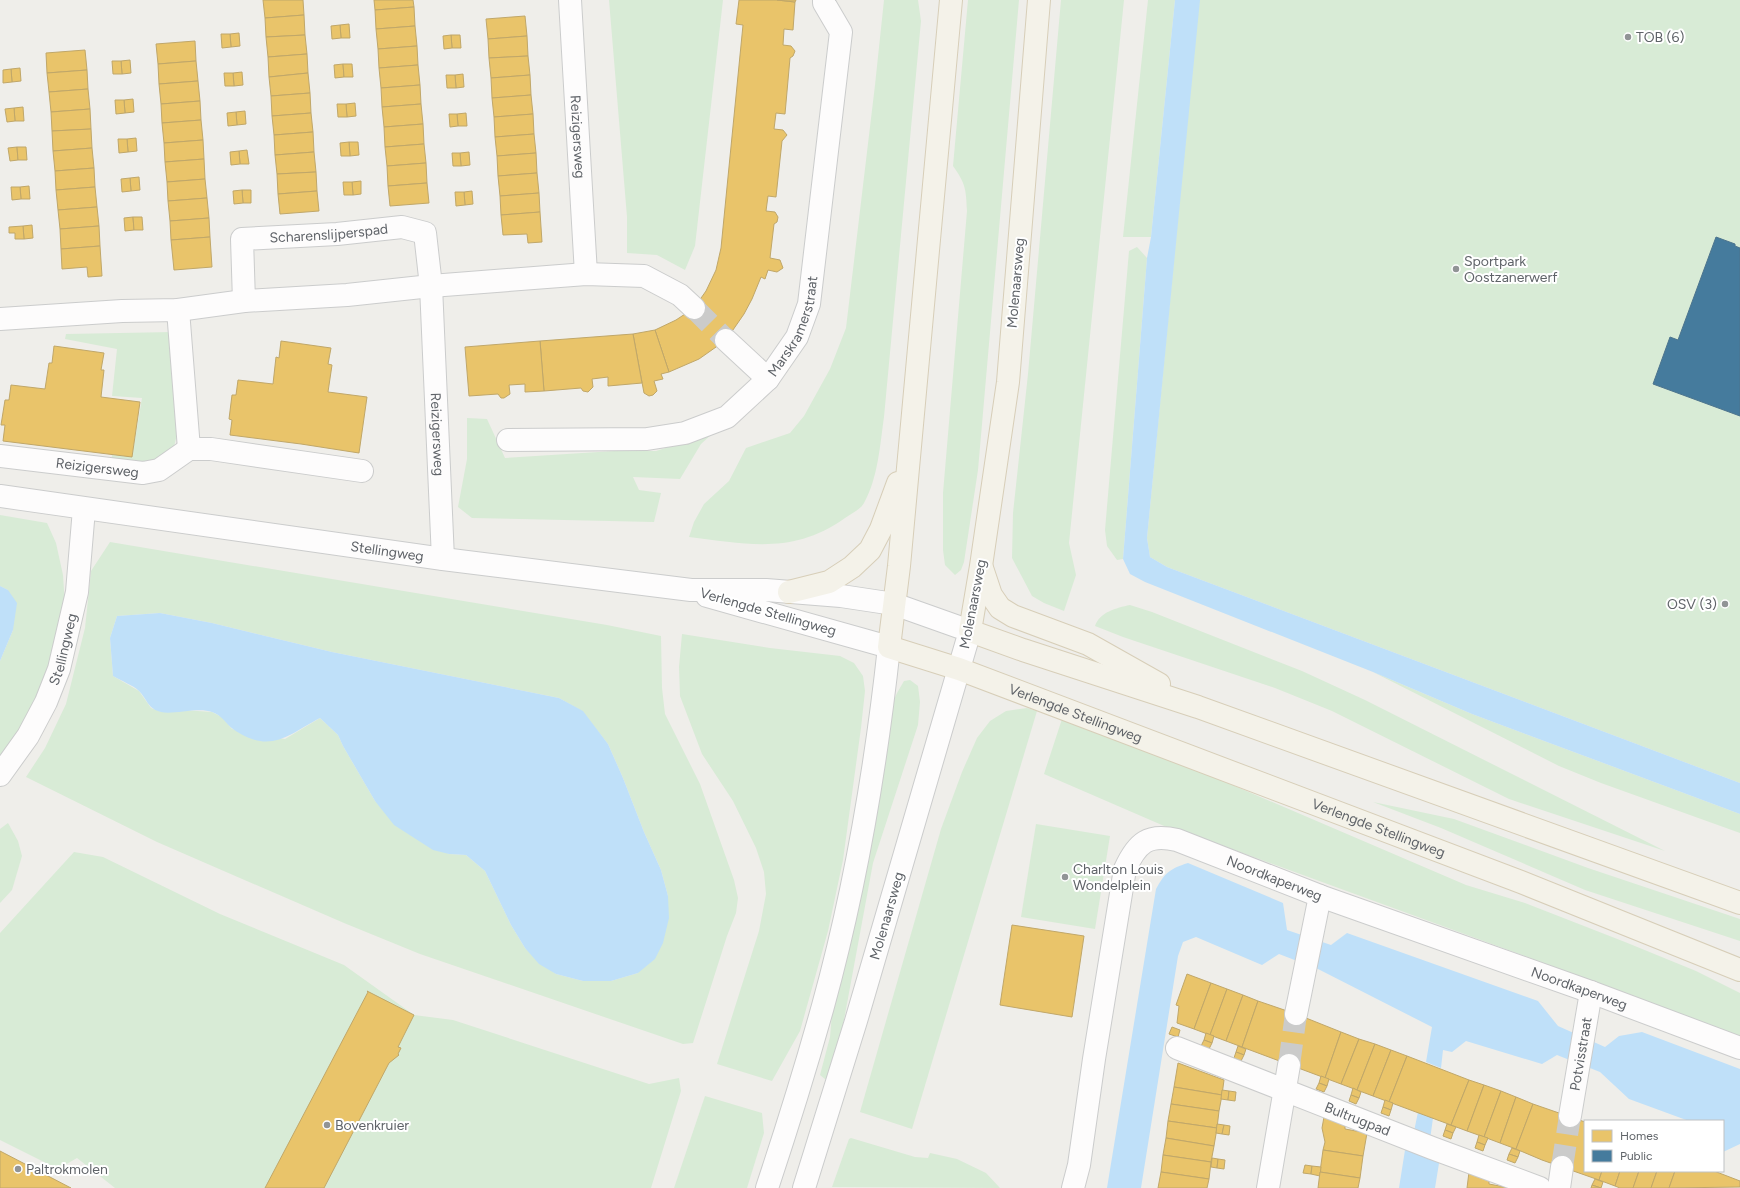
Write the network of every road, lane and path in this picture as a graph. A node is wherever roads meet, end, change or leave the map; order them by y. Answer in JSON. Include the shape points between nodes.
{"nodes":[{"id":1,"x":570,"y":0,"type":"edge"},
{"id":2,"x":824,"y":0,"type":"edge"},
{"id":3,"x":951,"y":0,"type":"edge"},
{"id":4,"x":1040,"y":0,"type":"edge"},
{"id":5,"x":586,"y":274,"type":"junction"},
{"id":6,"x":431,"y":286,"type":"junction"},
{"id":7,"x":244,"y":301,"type":"junction"},
{"id":8,"x":694,"y":308,"type":"tunnel mouth"},
{"id":9,"x":178,"y":310,"type":"junction"},
{"id":10,"x":0,"y":319,"type":"edge"},
{"id":11,"x":726,"y":340,"type":"tunnel mouth"},
{"id":12,"x":768,"y":379,"type":"junction"},
{"id":13,"x":508,"y":440,"type":"dead end"},
{"id":14,"x":189,"y":449,"type":"junction"},
{"id":15,"x":0,"y":456,"type":"edge"},
{"id":16,"x":908,"y":456,"type":"junction"},
{"id":17,"x":362,"y":471,"type":"dead end"},
{"id":18,"x":0,"y":496,"type":"edge"},
{"id":19,"x":84,"y":509,"type":"junction"},
{"id":20,"x":444,"y":559,"type":"junction"},
{"id":21,"x":981,"y":566,"type":"junction"},
{"id":22,"x":691,"y":590,"type":"junction"},
{"id":23,"x":789,"y":592,"type":"junction"},
{"id":24,"x":894,"y":604,"type":"junction"},
{"id":25,"x":970,"y":630,"type":"junction"},
{"id":26,"x":889,"y":647,"type":"junction"},
{"id":27,"x":959,"y":670,"type":"junction"},
{"id":28,"x":1198,"y":707,"type":"junction"},
{"id":29,"x":0,"y":775,"type":"edge"},
{"id":30,"x":1320,"y":896,"type":"junction"},
{"id":31,"x":1740,"y":903,"type":"edge"},
{"id":32,"x":1740,"y":970,"type":"edge"},
{"id":33,"x":1591,"y":992,"type":"junction"},
{"id":34,"x":1296,"y":1014,"type":"tunnel mouth"},
{"id":35,"x":1177,"y":1048,"type":"dead end"},
{"id":36,"x":1740,"y":1048,"type":"edge"},
{"id":37,"x":1289,"y":1065,"type":"tunnel mouth"},
{"id":38,"x":1285,"y":1090,"type":"junction"},
{"id":39,"x":1570,"y":1116,"type":"tunnel mouth"},
{"id":40,"x":770,"y":1187,"type":"edge"},
{"id":41,"x":804,"y":1188,"type":"edge"},
{"id":42,"x":1073,"y":1188,"type":"edge"},
{"id":43,"x":1268,"y":1188,"type":"edge"},
{"id":44,"x":1540,"y":1188,"type":"edge"}],
"edges":[{"from":1,"to":5,"type":"street","name":"Reizigersweg"},
{"from":2,"to":12,"type":"street","name":"Marskramerstraat","via":[[842,32],[809,304],[797,337]]},
{"from":3,"to":16,"type":"main road"},
{"from":4,"to":21,"type":"main road","name":"Molenaarsweg","via":[[1008,382]]},
{"from":5,"to":6,"type":"street"},
{"from":5,"to":8,"type":"street","via":[[644,276],[680,295]]},
{"from":6,"to":7,"type":"street","via":[[347,295]]},
{"from":6,"to":7,"type":"street","name":"Scharenslijperspad","via":[[426,233],[402,227],[337,234],[242,239]]},
{"from":6,"to":20,"type":"street","name":"Reizigersweg"},
{"from":7,"to":9,"type":"street"},
{"from":9,"to":10,"type":"street","via":[[122,310]]},
{"from":9,"to":14,"type":"street"},
{"from":11,"to":12,"type":"street"},
{"from":12,"to":13,"type":"street","name":"Marskramerstraat","via":[[727,417],[685,433],[647,439]]},
{"from":14,"to":15,"type":"street","name":"Reizigersweg","via":[[159,470],[143,473]]},
{"from":14,"to":17,"type":"street","via":[[211,448]]},
{"from":16,"to":23,"type":"main road","via":[[881,530],[870,550],[852,568],[829,582]]},
{"from":16,"to":24,"type":"main road"},
{"from":18,"to":19,"type":"street","name":"Stellingweg"},
{"from":19,"to":20,"type":"street","name":"Stellingweg"},
{"from":19,"to":29,"type":"street","name":"Stellingweg","via":[[77,592],[59,669],[46,702],[28,736]]},
{"from":20,"to":22,"type":"street","name":"Stellingweg"},
{"from":21,"to":25,"type":"main road","name":"Molenaarsweg"},
{"from":21,"to":28,"type":"main road","via":[[991,595],[1000,608],[1013,616],[1088,644]]},
{"from":22,"to":23,"type":"street","name":"Verlengde Stellingweg"},
{"from":22,"to":26,"type":"street","name":"Verlengde Stellingweg","via":[[725,602]]},
{"from":23,"to":24,"type":"street","name":"Verlengde Stellingweg"},
{"from":24,"to":25,"type":"street","name":"Verlengde Stellingweg"},
{"from":24,"to":26,"type":"main road"},
{"from":25,"to":27,"type":"street","name":"Molenaarsweg"},
{"from":25,"to":28,"type":"main road","name":"Verlengde Stellingweg"},
{"from":26,"to":27,"type":"main road","name":"Verlengde Stellingweg"},
{"from":26,"to":40,"type":"street","via":[[883,710],[840,939],[823,1007]]},
{"from":27,"to":32,"type":"main road","name":"Verlengde Stellingweg","via":[[1521,882]]},
{"from":27,"to":41,"type":"street","name":"Molenaarsweg","via":[[836,1091]]},
{"from":28,"to":31,"type":"main road","name":"Verlengde Stellingweg"},
{"from":30,"to":33,"type":"street","name":"Noordkaperweg"},
{"from":30,"to":34,"type":"street"},
{"from":30,"to":42,"type":"street","name":"Noordkaperweg","via":[[1177,840],[1165,837],[1152,838],[1140,844],[1131,855],[1125,869],[1079,1165]]},
{"from":33,"to":36,"type":"street","name":"Noordkaperweg"},
{"from":33,"to":39,"type":"street","name":"Potvisstraat"},
{"from":35,"to":38,"type":"street","name":"Bultrugpad"},
{"from":37,"to":38,"type":"street"},
{"from":38,"to":43,"type":"street"},
{"from":38,"to":44,"type":"street","name":"Bultrugpad"}]}
